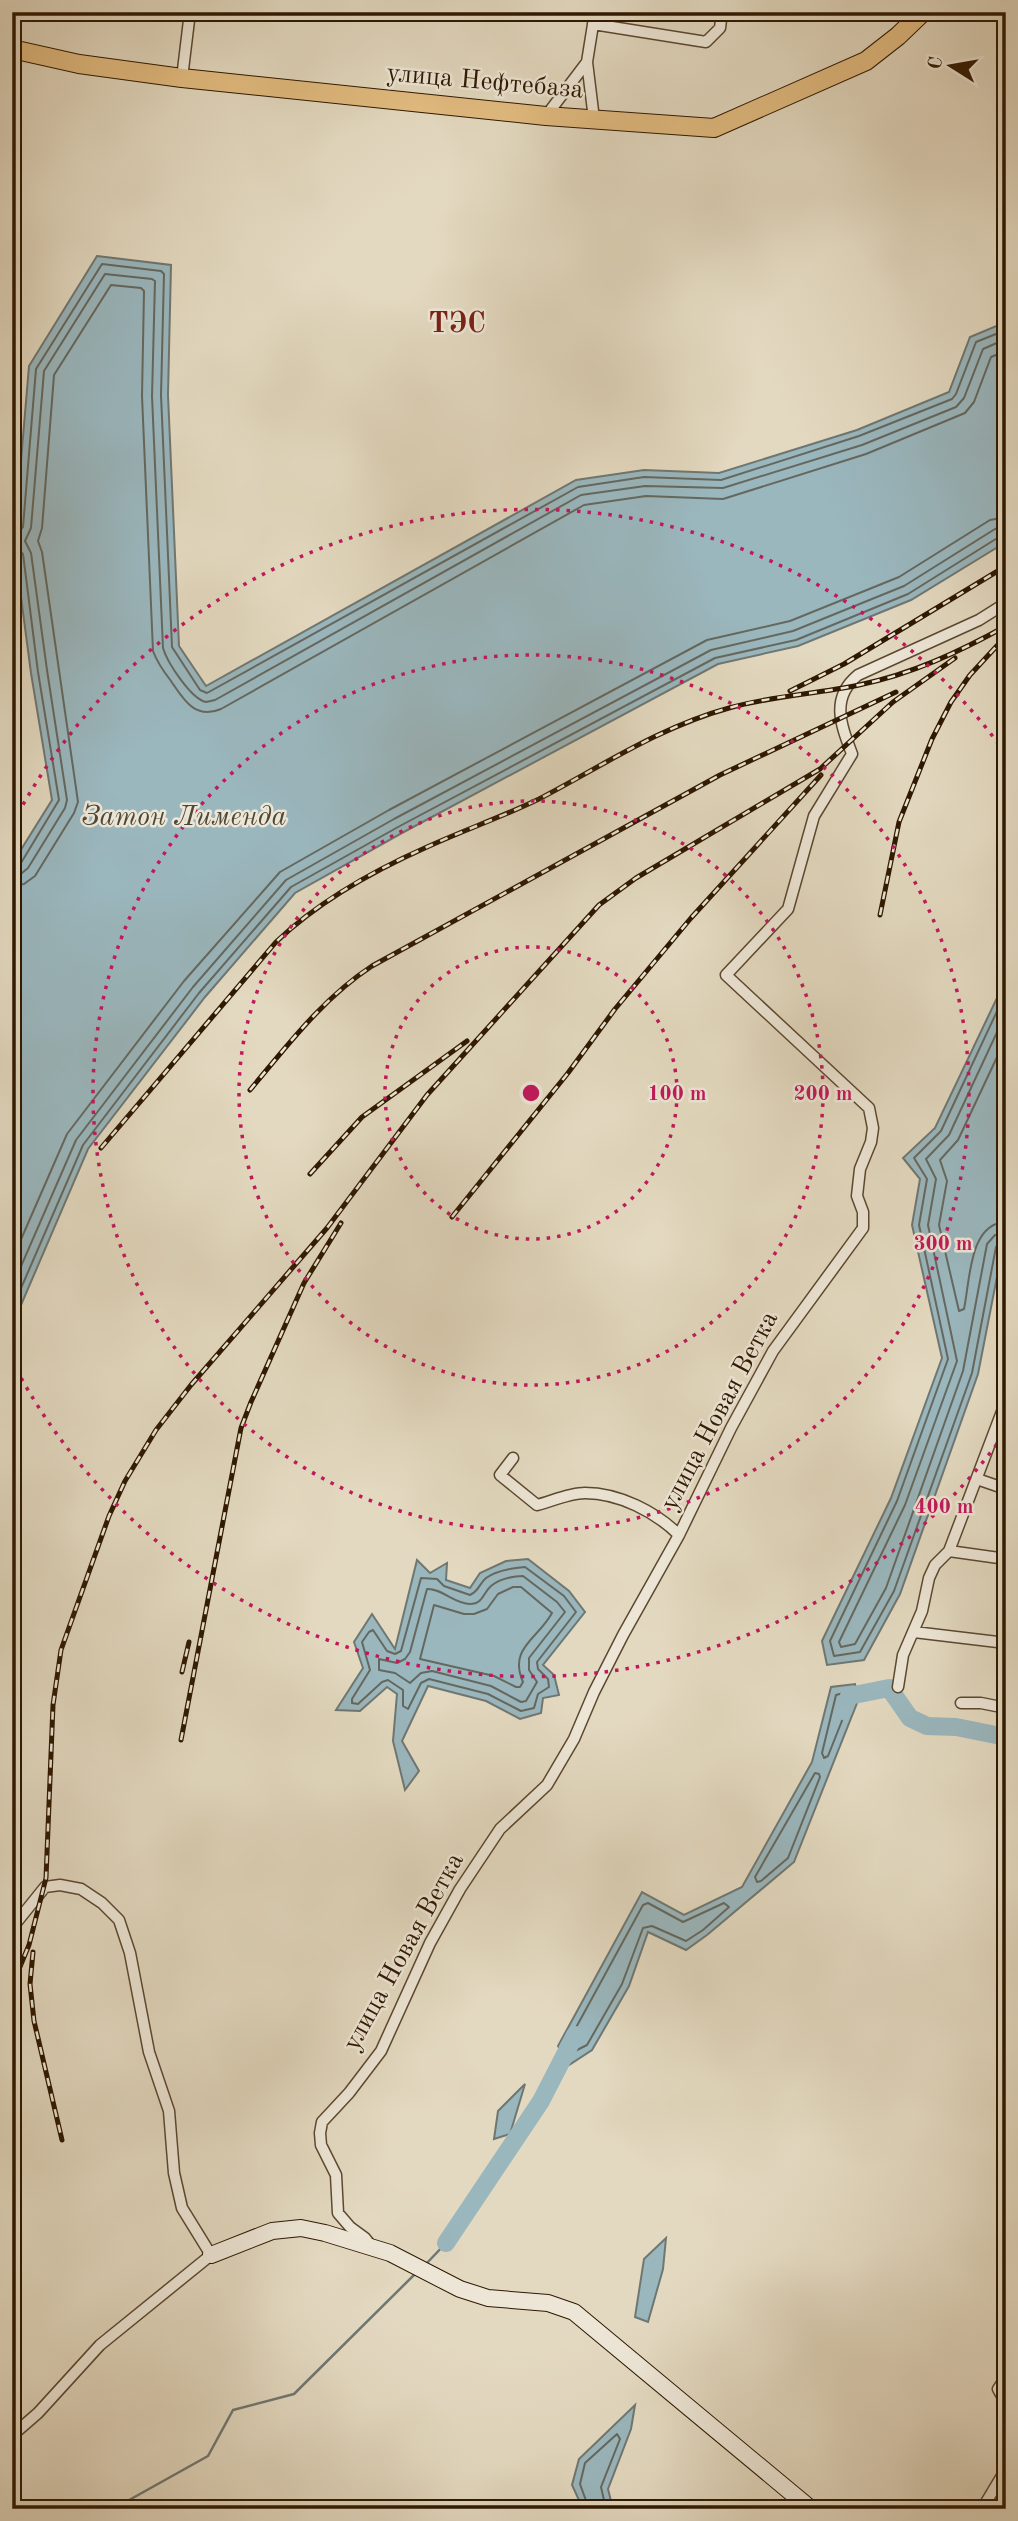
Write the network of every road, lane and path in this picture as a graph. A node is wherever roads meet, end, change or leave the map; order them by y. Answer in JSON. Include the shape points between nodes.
{"nodes":[{"id":1,"x":190,"y":12,"type":"edge"},
{"id":2,"x":722,"y":12,"type":"edge"},
{"id":3,"x":923,"y":12,"type":"edge"},
{"id":4,"x":594,"y":18,"type":"edge"},
{"id":5,"x":12,"y":49,"type":"edge"},
{"id":6,"x":587,"y":62,"type":"junction"},
{"id":7,"x":182,"y":78,"type":"junction"},
{"id":8,"x":546,"y":116,"type":"junction"},
{"id":9,"x":594,"y":119,"type":"junction"},
{"id":10,"x":1006,"y":603,"type":"edge"},
{"id":11,"x":1006,"y":1401,"type":"edge"},
{"id":12,"x":513,"y":1458,"type":"dead end"},
{"id":13,"x":977,"y":1479,"type":"junction"},
{"id":14,"x":1006,"y":1489,"type":"edge"},
{"id":15,"x":680,"y":1535,"type":"junction"},
{"id":16,"x":949,"y":1551,"type":"junction"},
{"id":17,"x":1006,"y":1559,"type":"edge"},
{"id":18,"x":914,"y":1632,"type":"junction"},
{"id":19,"x":1006,"y":1643,"type":"edge"},
{"id":20,"x":898,"y":1687,"type":"dead end"},
{"id":21,"x":961,"y":1703,"type":"dead end"},
{"id":22,"x":1006,"y":1707,"type":"edge"},
{"id":23,"x":12,"y":1928,"type":"edge"},
{"id":24,"x":372,"y":2247,"type":"junction"},
{"id":25,"x":212,"y":2255,"type":"junction"},
{"id":26,"x":1006,"y":2376,"type":"edge"},
{"id":27,"x":1006,"y":2403,"type":"edge"},
{"id":28,"x":15,"y":2433,"type":"dead end"},
{"id":29,"x":1006,"y":2469,"type":"edge"},
{"id":30,"x":811,"y":2509,"type":"edge"},
{"id":31,"x":982,"y":2509,"type":"edge"}],
"edges":[{"from":1,"to":7,"type":"street"},
{"from":2,"to":4,"type":"street","via":[[720,28],[706,42]]},
{"from":3,"to":9,"type":"main road","name":"улица Нефтебаза","via":[[866,61],[714,128]]},
{"from":4,"to":6,"type":"street"},
{"from":5,"to":7,"type":"main road","name":"улица Нефтебаза","via":[[79,64]]},
{"from":6,"to":8,"type":"street"},
{"from":6,"to":9,"type":"street"},
{"from":7,"to":8,"type":"main road","name":"улица Нефтебаза"},
{"from":8,"to":9,"type":"main road","name":"улица Нефтебаза"},
{"from":10,"to":15,"type":"street","name":"улица Новая Ветка","via":[[852,680],[840,700],[852,754],[814,816],[788,909],[726,975],[869,1108],[873,1128],[857,1196],[863,1228],[773,1351]]},
{"from":11,"to":13,"type":"street"},
{"from":12,"to":15,"type":"street","name":"улица Новая Ветка","via":[[500,1475],[537,1505],[584,1493],[618,1498],[647,1511]]},
{"from":13,"to":14,"type":"street"},
{"from":13,"to":16,"type":"street"},
{"from":15,"to":24,"type":"street","name":"улица Новая Ветка","via":[[547,1785],[500,1829],[430,1943],[381,2051],[322,2122],[321,2145],[336,2175],[338,2213]]},
{"from":16,"to":17,"type":"street"},
{"from":16,"to":18,"type":"street","via":[[934,1565]]},
{"from":18,"to":19,"type":"street"},
{"from":18,"to":20,"type":"street","via":[[903,1655]]},
{"from":21,"to":22,"type":"street"},
{"from":23,"to":25,"type":"street","via":[[45,1886],[52,1885],[81,1889],[118,1920],[130,1953],[149,2052],[169,2111],[182,2208]]},
{"from":24,"to":25,"type":"street","via":[[301,2228],[272,2231]]},
{"from":24,"to":30,"type":"street","via":[[460,2289],[488,2298],[548,2303],[574,2312]]},
{"from":25,"to":28,"type":"street","via":[[100,2345]]},
{"from":26,"to":27,"type":"street","via":[[998,2389]]},
{"from":29,"to":31,"type":"street"}]}
